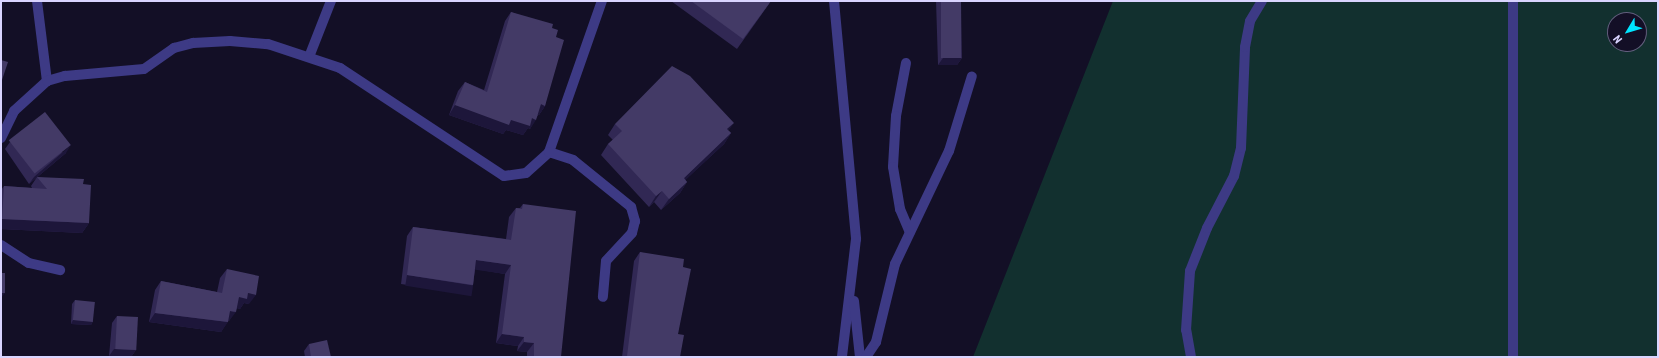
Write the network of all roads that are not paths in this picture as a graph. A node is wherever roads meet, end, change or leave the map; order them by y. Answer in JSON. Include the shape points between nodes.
{"nodes":[{"id":1,"x":37,"y":1,"type":"edge"},
{"id":2,"x":331,"y":1,"type":"edge"},
{"id":3,"x":602,"y":1,"type":"edge"},
{"id":4,"x":834,"y":1,"type":"edge"},
{"id":5,"x":1262,"y":1,"type":"edge"},
{"id":6,"x":1513,"y":1,"type":"edge"},
{"id":7,"x":309,"y":57,"type":"junction"},
{"id":8,"x":906,"y":63,"type":"dead end"},
{"id":9,"x":972,"y":76,"type":"dead end"},
{"id":10,"x":47,"y":81,"type":"junction"},
{"id":11,"x":1,"y":138,"type":"edge"},
{"id":12,"x":549,"y":152,"type":"junction"},
{"id":13,"x":910,"y":232,"type":"junction"},
{"id":14,"x":1,"y":245,"type":"edge"},
{"id":15,"x":60,"y":270,"type":"dead end"},
{"id":16,"x":853,"y":287,"type":"junction"},
{"id":17,"x":603,"y":297,"type":"dead end"},
{"id":18,"x":842,"y":357,"type":"edge"},
{"id":19,"x":860,"y":357,"type":"edge"},
{"id":20,"x":866,"y":357,"type":"edge"},
{"id":21,"x":1191,"y":357,"type":"edge"},
{"id":22,"x":1513,"y":357,"type":"edge"}],
"edges":[{"from":1,"to":10,"type":"street"},
{"from":2,"to":7,"type":"street"},
{"from":3,"to":12,"type":"street"},
{"from":4,"to":16,"type":"street","via":[[843,66],[856,239]]},
{"from":5,"to":21,"type":"street","via":[[1250,21],[1245,47],[1241,148],[1234,176],[1204,234],[1190,271],[1186,330]]},
{"from":6,"to":22,"type":"street"},
{"from":7,"to":10,"type":"street","via":[[268,44],[193,42],[168,51],[144,69],[65,76]]},
{"from":7,"to":12,"type":"street","via":[[346,72],[504,176],[526,173]]},
{"from":8,"to":13,"type":"street","via":[[896,116],[893,167],[900,209]]},
{"from":9,"to":13,"type":"street","via":[[949,151]]},
{"from":10,"to":11,"type":"street","via":[[14,111]]},
{"from":12,"to":17,"type":"street","via":[[573,160],[631,207],[635,221],[632,232],[606,261]]},
{"from":13,"to":20,"type":"street","via":[[895,264],[876,342]]},
{"from":14,"to":15,"type":"street","via":[[29,263]]},
{"from":16,"to":18,"type":"street"},
{"from":16,"to":19,"type":"street"}]}
